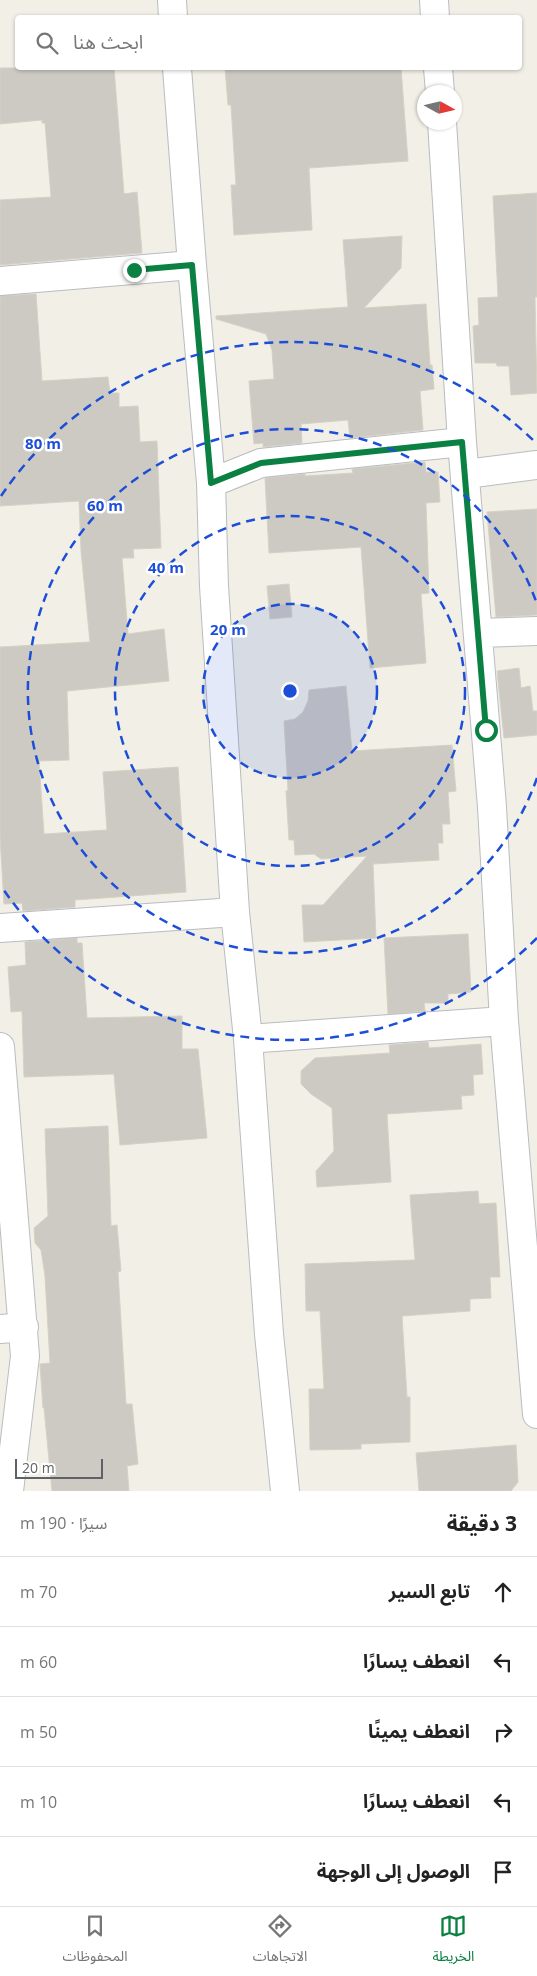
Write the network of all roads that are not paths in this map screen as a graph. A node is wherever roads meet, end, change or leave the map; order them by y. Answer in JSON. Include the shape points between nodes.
{"nodes":[{"id":1,"x":172,"y":0,"type":"edge"},
{"id":2,"x":434,"y":0,"type":"edge"},
{"id":3,"x":173,"y":15,"type":"edge"},
{"id":4,"x":435,"y":15,"type":"edge"},
{"id":5,"x":177,"y":70,"type":"edge"},
{"id":6,"x":438,"y":70,"type":"edge"},
{"id":7,"x":439,"y":85,"type":"edge"},
{"id":8,"x":442,"y":130,"type":"edge"},
{"id":9,"x":192,"y":265,"type":"junction"},
{"id":10,"x":0,"y":281,"type":"edge"},
{"id":11,"x":462,"y":442,"type":"junction"},
{"id":12,"x":537,"y":466,"type":"edge"},
{"id":13,"x":466,"y":474,"type":"junction"},
{"id":14,"x":211,"y":483,"type":"junction"},
{"id":15,"x":537,"y":631,"type":"edge"},
{"id":16,"x":479,"y":633,"type":"junction"},
{"id":17,"x":235,"y":912,"type":"junction"},
{"id":18,"x":0,"y":928,"type":"edge"},
{"id":19,"x":504,"y":1021,"type":"junction"},
{"id":20,"x":248,"y":1039,"type":"junction"},
{"id":21,"x":0,"y":1047,"type":"edge"},
{"id":22,"x":12,"y":1328,"type":"edge"},
{"id":23,"x":537,"y":1414,"type":"edge"},
{"id":24,"x":9,"y":1491,"type":"edge"},
{"id":25,"x":285,"y":1491,"type":"edge"}],
"edges":[{"from":1,"to":3,"type":"street"},
{"from":2,"to":4,"type":"street"},
{"from":5,"to":9,"type":"street"},
{"from":6,"to":7,"type":"street"},
{"from":8,"to":11,"type":"street"},
{"from":9,"to":10,"type":"street"},
{"from":9,"to":14,"type":"street"},
{"from":11,"to":13,"type":"street"},
{"from":11,"to":14,"type":"street","via":[[261,463]]},
{"from":12,"to":13,"type":"street"},
{"from":13,"to":16,"type":"street"},
{"from":14,"to":17,"type":"street","via":[[214,586]]},
{"from":15,"to":16,"type":"street"},
{"from":16,"to":19,"type":"street"},
{"from":17,"to":18,"type":"street"},
{"from":17,"to":20,"type":"street"},
{"from":19,"to":20,"type":"street"},
{"from":19,"to":23,"type":"street"},
{"from":20,"to":25,"type":"street","via":[[269,1334]]},
{"from":21,"to":22,"type":"street"},
{"from":22,"to":24,"type":"street","via":[[26,1356]]}]}
